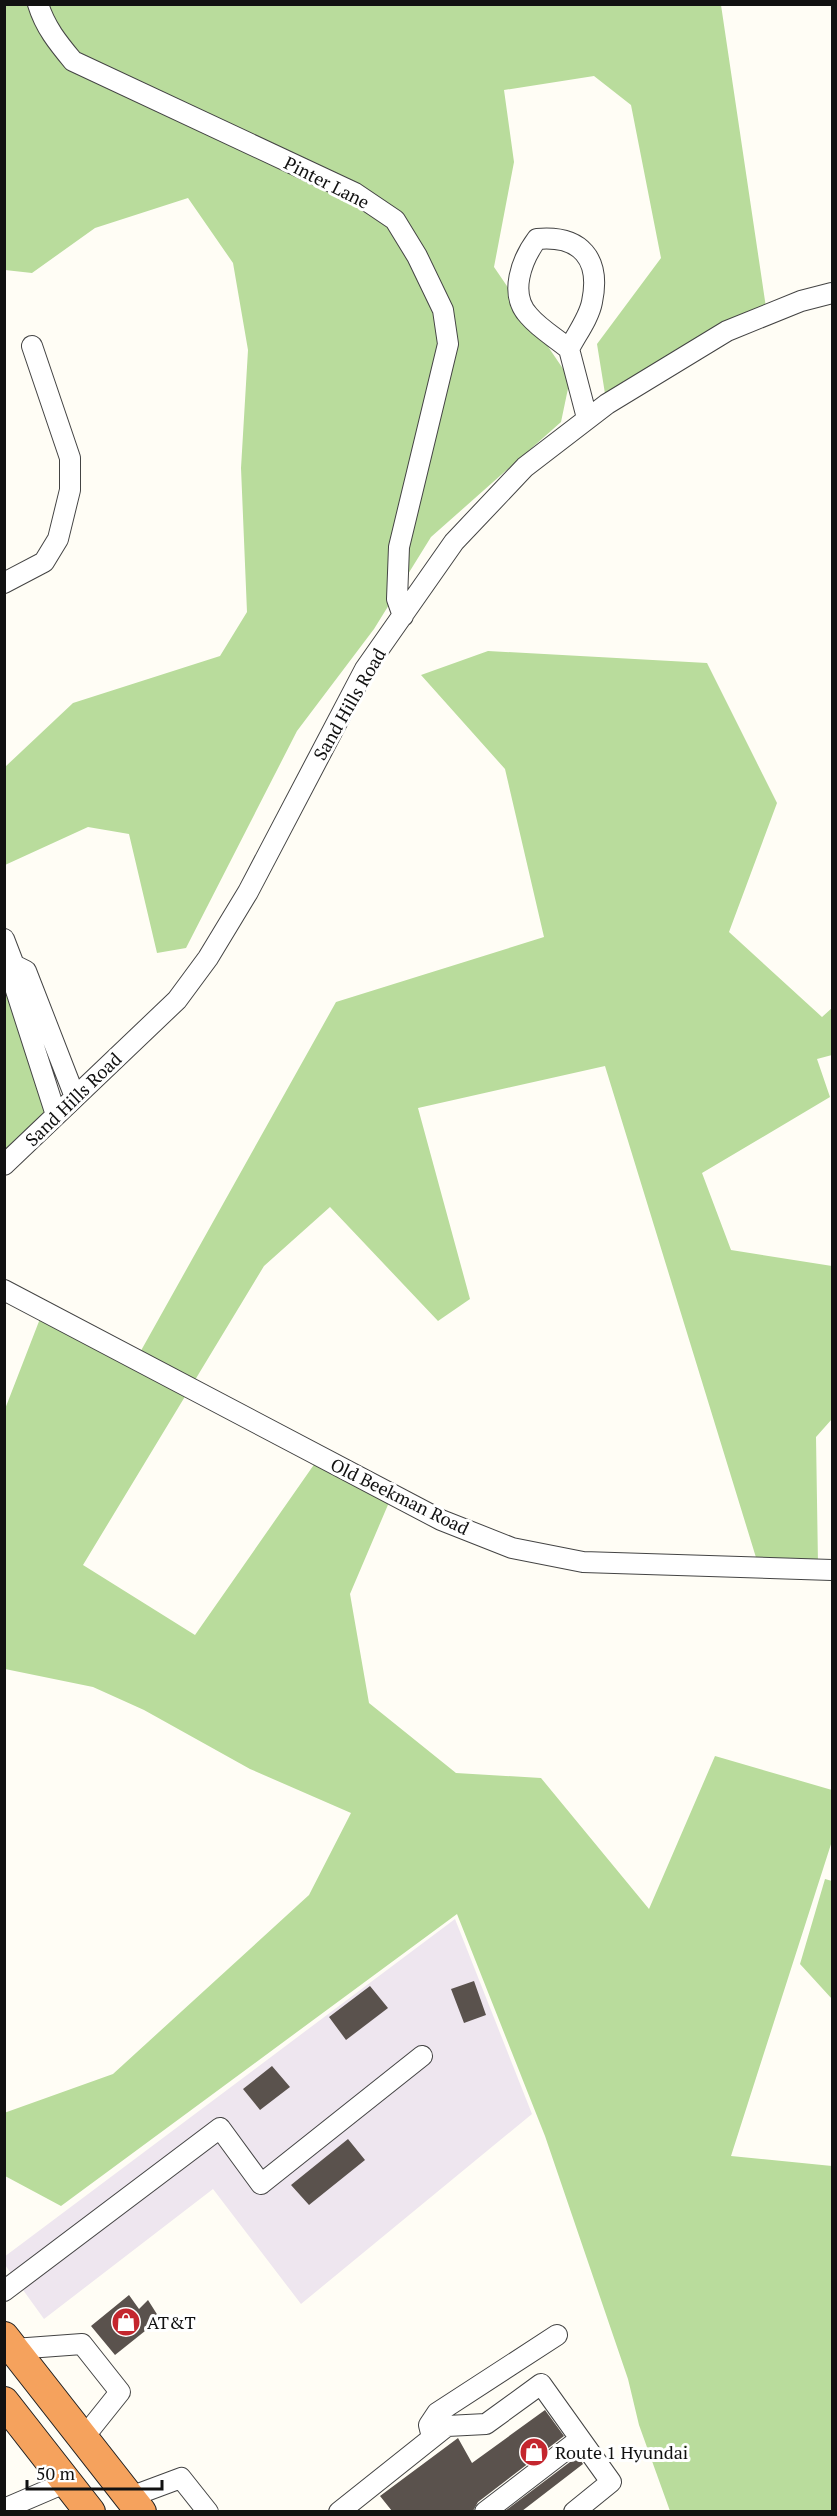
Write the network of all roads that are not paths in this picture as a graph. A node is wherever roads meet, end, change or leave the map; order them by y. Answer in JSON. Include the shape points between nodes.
{"nodes":[{"id":1,"x":38,"y":4,"type":"edge"},
{"id":2,"x":832,"y":292,"type":"edge"},
{"id":3,"x":32,"y":346,"type":"dead end"},
{"id":4,"x":569,"y":349,"type":"junction"},
{"id":5,"x":587,"y":418,"type":"junction"},
{"id":6,"x":4,"y":584,"type":"edge"},
{"id":7,"x":403,"y":616,"type":"junction"},
{"id":8,"x":4,"y":939,"type":"edge"},
{"id":9,"x":14,"y":964,"type":"junction"},
{"id":10,"x":75,"y":1096,"type":"junction"},
{"id":11,"x":56,"y":1115,"type":"junction"},
{"id":12,"x":4,"y":1165,"type":"edge"},
{"id":13,"x":4,"y":1290,"type":"edge"},
{"id":14,"x":832,"y":1570,"type":"edge"},
{"id":15,"x":422,"y":2056,"type":"dead end"},
{"id":16,"x":4,"y":2291,"type":"edge"},
{"id":17,"x":557,"y":2336,"type":"dead end"},
{"id":18,"x":9,"y":2343,"type":"edge"},
{"id":19,"x":4,"y":2402,"type":"edge"},
{"id":20,"x":84,"y":2437,"type":"junction"},
{"id":21,"x":432,"y":2438,"type":"junction"},
{"id":22,"x":580,"y":2439,"type":"junction"},
{"id":23,"x":67,"y":2482,"type":"junction"},
{"id":24,"x":136,"y":2504,"type":"edge"},
{"id":25,"x":4,"y":2509,"type":"edge"},
{"id":26,"x":583,"y":2509,"type":"edge"},
{"id":27,"x":90,"y":2511,"type":"edge"},
{"id":28,"x":208,"y":2511,"type":"edge"},
{"id":29,"x":339,"y":2511,"type":"edge"},
{"id":30,"x":485,"y":2511,"type":"edge"}],
"edges":[{"from":1,"to":7,"type":"street","name":"Pinter Lane","via":[[55,40],[73,60],[355,193],[395,220],[417,256],[443,310],[448,344],[399,546],[398,599]]},
{"from":2,"to":5,"type":"street","name":"Sand Hills Road","via":[[727,331]]},
{"from":3,"to":6,"type":"street","via":[[70,458],[70,490],[57,539],[44,562]]},
{"from":4,"to":4,"type":"street","via":[[592,304],[594,281],[588,257],[573,242],[537,239],[524,257],[519,298],[527,315]]},
{"from":4,"to":5,"type":"street"},
{"from":5,"to":7,"type":"street","name":"Sand Hills Road","via":[[525,467],[454,542]]},
{"from":7,"to":10,"type":"street","name":"Sand Hills Road","via":[[364,669],[248,892],[208,958],[177,1000]]},
{"from":8,"to":9,"type":"street"},
{"from":9,"to":10,"type":"street","via":[[26,971]]},
{"from":9,"to":11,"type":"street","via":[[11,975]]},
{"from":10,"to":11,"type":"street","name":"Sand Hills Road"},
{"from":11,"to":12,"type":"street","name":"Sand Hills Road"},
{"from":13,"to":14,"type":"street","name":"Old Beekman Road","via":[[441,1520],[512,1548],[583,1562]]},
{"from":15,"to":16,"type":"street","via":[[261,2184],[220,2128]]},
{"from":17,"to":21,"type":"street","via":[[438,2413],[429,2425]]},
{"from":18,"to":20,"type":"highway"},
{"from":18,"to":20,"type":"street","via":[[81,2344],[120,2392]]},
{"from":19,"to":23,"type":"highway"},
{"from":20,"to":24,"type":"highway"},
{"from":21,"to":22,"type":"street","via":[[447,2426],[486,2424],[541,2384]]},
{"from":21,"to":29,"type":"street"},
{"from":22,"to":26,"type":"street","via":[[610,2482]]},
{"from":22,"to":30,"type":"street"},
{"from":23,"to":25,"type":"street"},
{"from":23,"to":27,"type":"highway"},
{"from":24,"to":28,"type":"street","via":[[181,2478]]}]}
